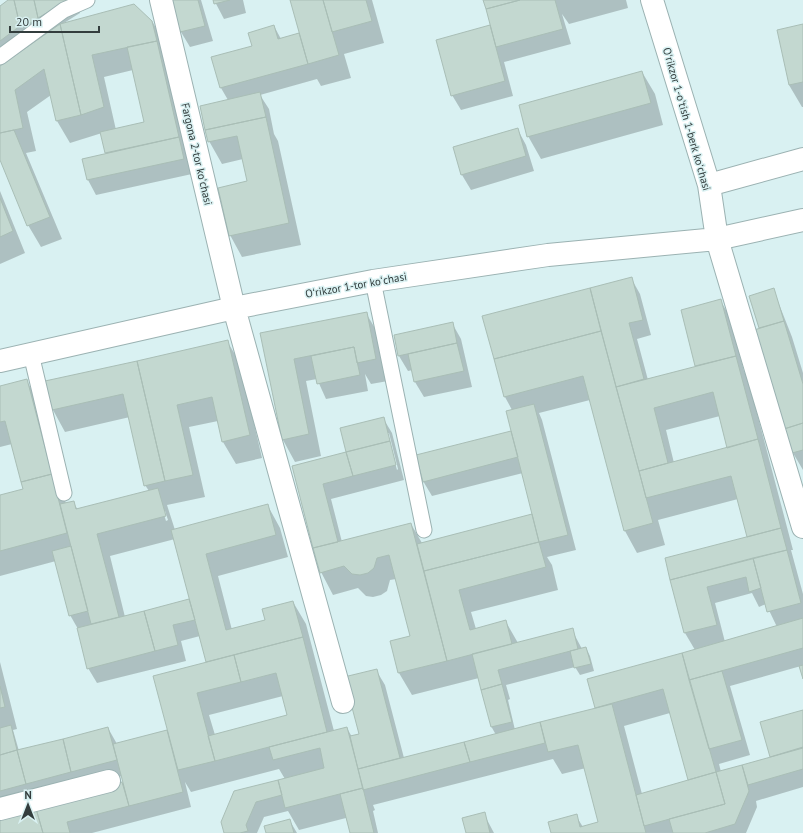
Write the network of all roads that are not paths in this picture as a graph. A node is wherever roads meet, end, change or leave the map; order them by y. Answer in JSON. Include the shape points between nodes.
{"nodes":[{"id":1,"x":87,"y":0,"type":"edge"},
{"id":2,"x":161,"y":0,"type":"edge"},
{"id":3,"x":652,"y":0,"type":"edge"},
{"id":4,"x":0,"y":57,"type":"edge"},
{"id":5,"x":803,"y":159,"type":"edge"},
{"id":6,"x":708,"y":185,"type":"junction"},
{"id":7,"x":803,"y":220,"type":"edge"},
{"id":8,"x":717,"y":240,"type":"junction"},
{"id":9,"x":373,"y":281,"type":"junction"},
{"id":10,"x":234,"y":308,"type":"junction"},
{"id":11,"x":31,"y":354,"type":"junction"},
{"id":12,"x":0,"y":361,"type":"edge"},
{"id":13,"x":64,"y":492,"type":"dead end"},
{"id":14,"x":803,"y":527,"type":"edge"},
{"id":15,"x":424,"y":530,"type":"dead end"},
{"id":16,"x":343,"y":702,"type":"dead end"},
{"id":17,"x":109,"y":781,"type":"dead end"},
{"id":18,"x":0,"y":809,"type":"edge"}],
"edges":[{"from":1,"to":4,"type":"lane","via":[[64,10]]},
{"from":2,"to":10,"type":"street","name":"Fargona 2-tor koʻchasi"},
{"from":3,"to":6,"type":"street","name":"Oʻrikzor 1-oʻtish 1-berk koʻchasi"},
{"from":5,"to":6,"type":"street"},
{"from":6,"to":8,"type":"street","name":"Oʻrikzor 1-oʻtish 1-berk koʻchasi"},
{"from":7,"to":8,"type":"street","name":"Oʻrikzor 1-tor koʻchasi"},
{"from":8,"to":9,"type":"street","name":"Oʻrikzor 1-tor koʻchasi","via":[[548,255]]},
{"from":8,"to":14,"type":"street","name":"Oʻrikzor 1-oʻtish 1-berk koʻchasi"},
{"from":9,"to":10,"type":"street","name":"Oʻrikzor 1-tor koʻchasi"},
{"from":9,"to":15,"type":"lane"},
{"from":10,"to":11,"type":"street","name":"Oʻrikzor 1-tor koʻchasi"},
{"from":10,"to":16,"type":"street","name":"Fargona 2-tor koʻchasi"},
{"from":11,"to":12,"type":"street","name":"Oʻrikzor 1-tor koʻchasi"},
{"from":11,"to":13,"type":"lane"},
{"from":17,"to":18,"type":"street"}]}
